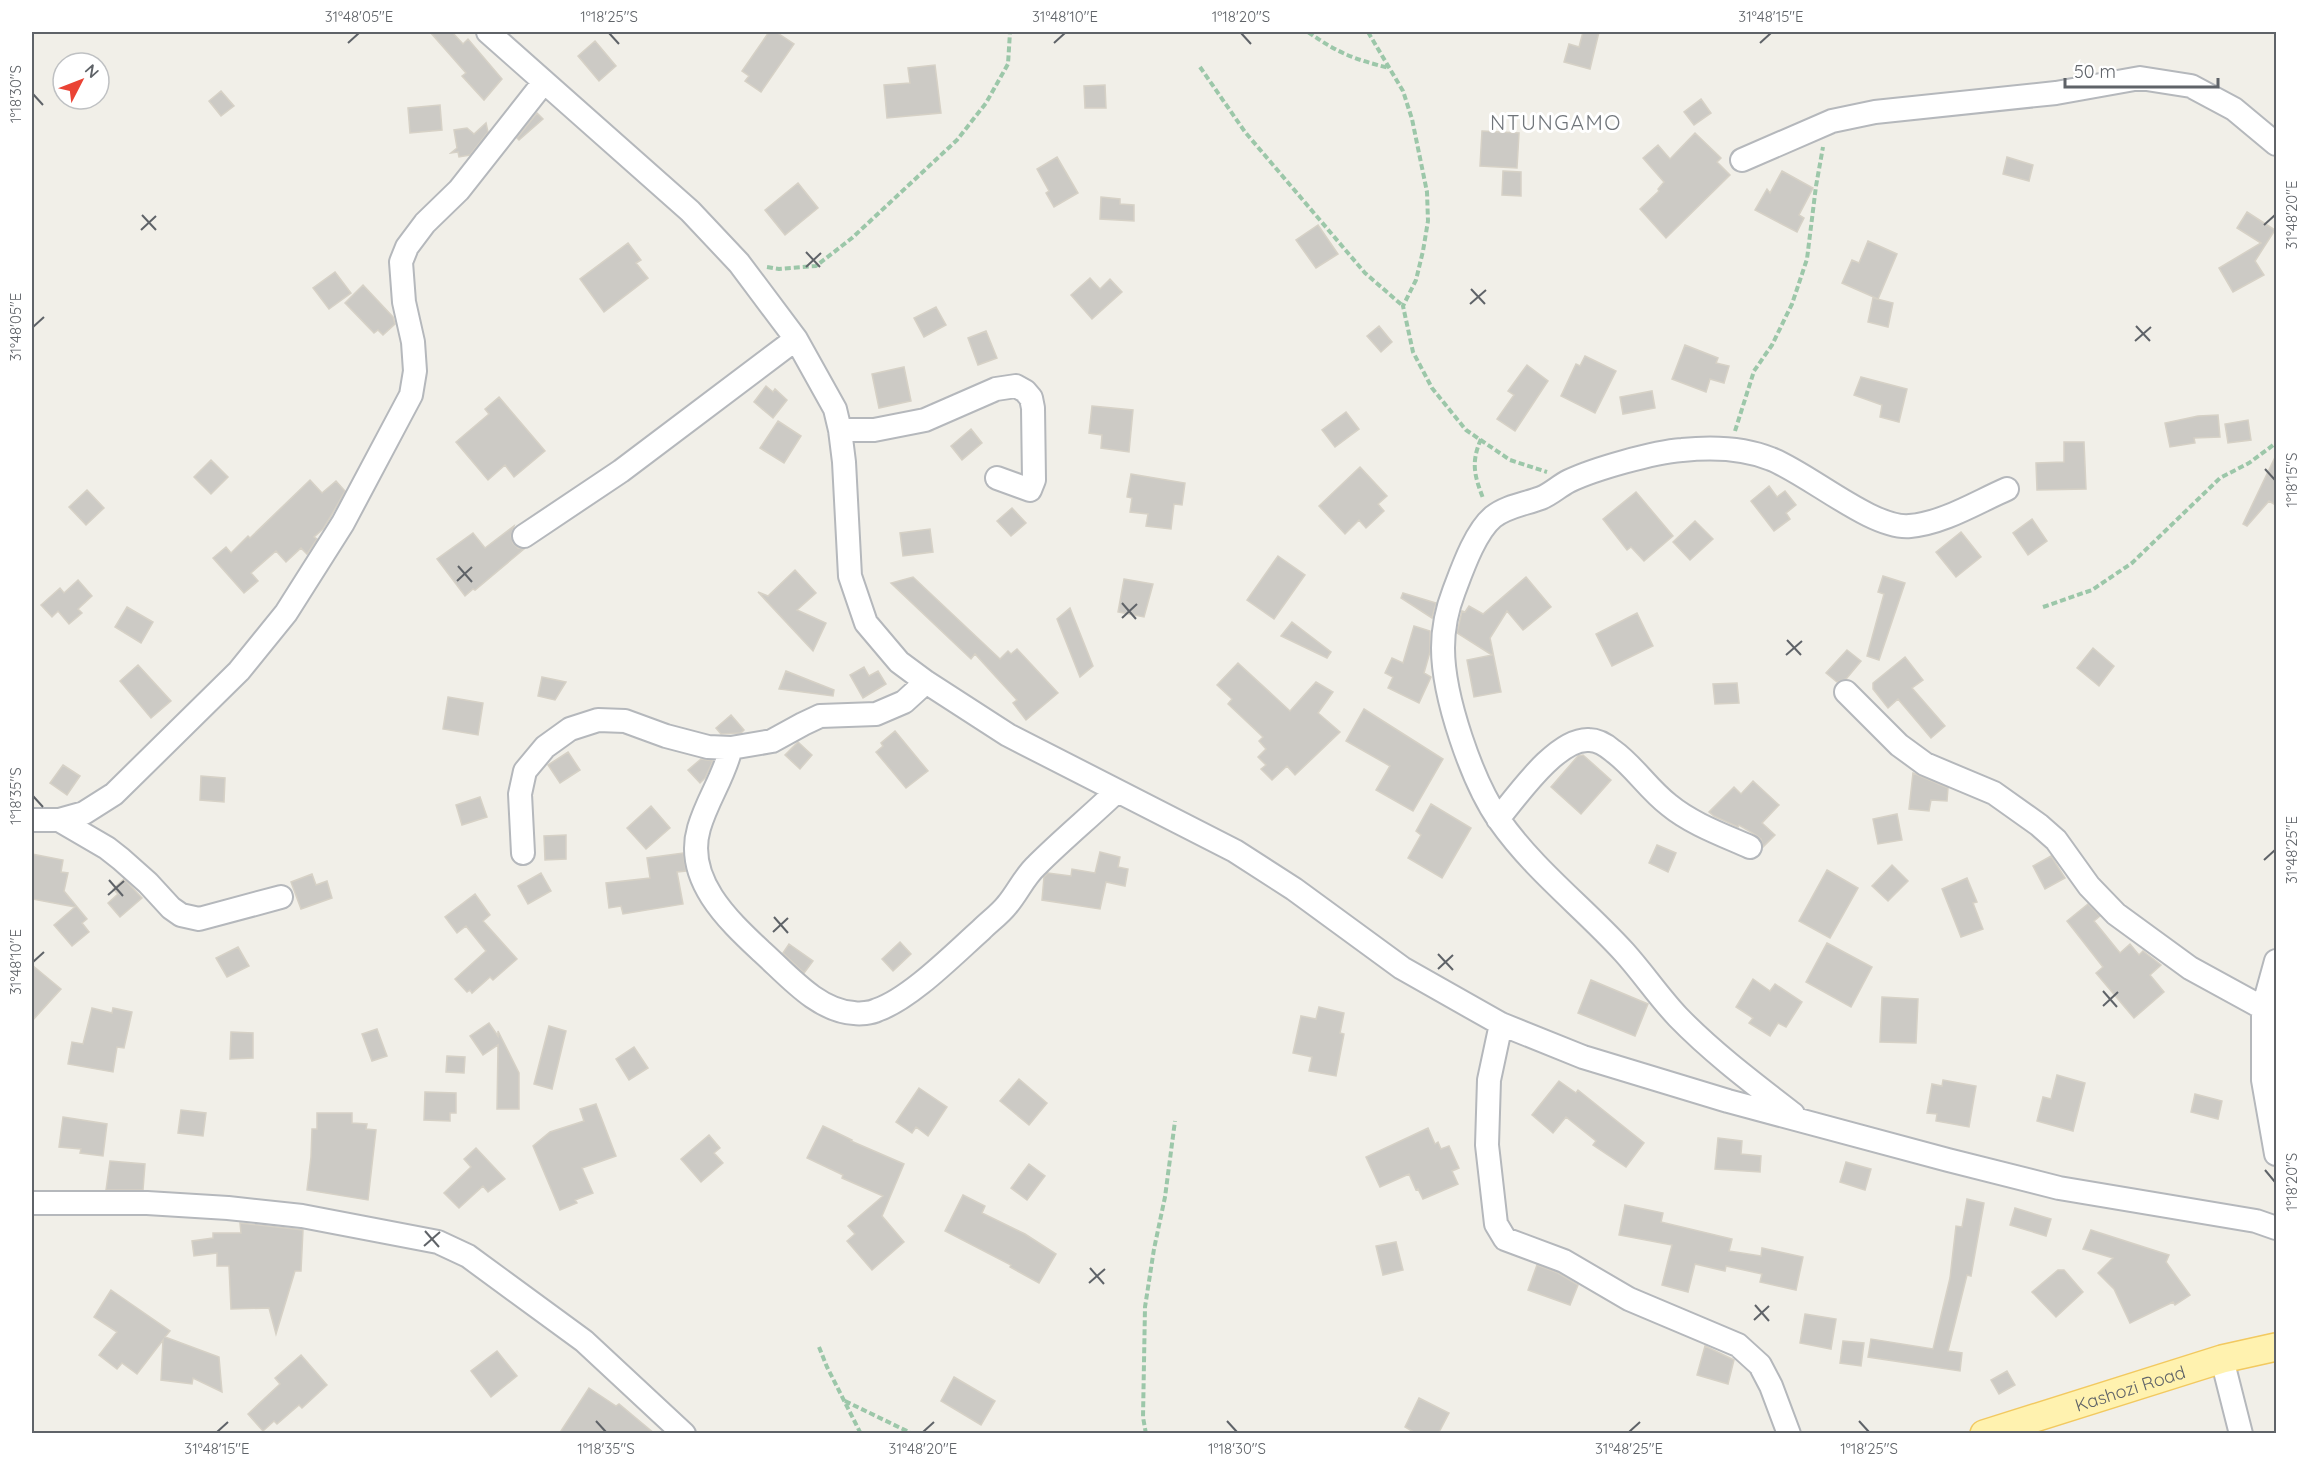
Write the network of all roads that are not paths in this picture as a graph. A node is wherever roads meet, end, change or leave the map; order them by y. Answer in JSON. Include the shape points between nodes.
{"nodes":[{"id":1,"x":488,"y":32,"type":"edge"},
{"id":2,"x":544,"y":82,"type":"junction"},
{"id":3,"x":2277,"y":144,"type":"edge"},
{"id":4,"x":1742,"y":160,"type":"dead end"},
{"id":5,"x":796,"y":339,"type":"junction"},
{"id":6,"x":840,"y":430,"type":"junction"},
{"id":7,"x":997,"y":478,"type":"dead end"},
{"id":8,"x":2007,"y":489,"type":"dead end"},
{"id":9,"x":524,"y":536,"type":"dead end"},
{"id":10,"x":926,"y":682,"type":"junction"},
{"id":11,"x":1846,"y":692,"type":"dead end"},
{"id":12,"x":731,"y":748,"type":"junction"},
{"id":13,"x":1117,"y":791,"type":"junction"},
{"id":14,"x":1498,"y":819,"type":"junction"},
{"id":15,"x":32,"y":820,"type":"edge"},
{"id":16,"x":59,"y":820,"type":"junction"},
{"id":17,"x":1750,"y":847,"type":"dead end"},
{"id":18,"x":523,"y":853,"type":"dead end"},
{"id":19,"x":281,"y":897,"type":"dead end"},
{"id":20,"x":2277,"y":961,"type":"edge"},
{"id":21,"x":2263,"y":1008,"type":"junction"},
{"id":22,"x":1502,"y":1024,"type":"junction"},
{"id":23,"x":1798,"y":1118,"type":"junction"},
{"id":24,"x":2277,"y":1154,"type":"edge"},
{"id":25,"x":32,"y":1203,"type":"edge"},
{"id":26,"x":2277,"y":1228,"type":"edge"},
{"id":27,"x":2277,"y":1347,"type":"edge"},
{"id":28,"x":2222,"y":1359,"type":"junction"},
{"id":29,"x":684,"y":1434,"type":"edge"},
{"id":30,"x":1789,"y":1434,"type":"edge"},
{"id":31,"x":1984,"y":1434,"type":"edge"},
{"id":32,"x":2241,"y":1434,"type":"edge"}],
"edges":[{"from":1,"to":2,"type":"street"},
{"from":2,"to":5,"type":"street","via":[[690,211],[740,263]]},
{"from":2,"to":16,"type":"street","via":[[459,190],[407,247],[401,262],[414,352],[411,395],[343,523],[286,613],[239,671],[114,794],[84,813]]},
{"from":3,"to":4,"type":"street","via":[[2234,109],[2191,86],[2140,78],[2056,93],[1884,111],[1832,121]]},
{"from":5,"to":6,"type":"street","via":[[835,409]]},
{"from":5,"to":9,"type":"street","via":[[621,471]]},
{"from":6,"to":7,"type":"street","via":[[874,430],[925,420],[996,389],[1016,386],[1031,398],[1033,408],[1034,480],[1030,490]]},
{"from":6,"to":10,"type":"street","via":[[850,576],[866,623],[899,662]]},
{"from":8,"to":14,"type":"street","via":[[1940,518],[1908,527],[1866,513],[1773,459],[1731,449],[1679,450],[1570,480],[1542,498],[1517,504],[1493,517],[1479,534],[1447,609],[1443,648],[1457,725]]},
{"from":10,"to":12,"type":"street","via":[[904,702],[876,714],[820,716],[772,741]]},
{"from":10,"to":13,"type":"street","via":[[1008,735]]},
{"from":11,"to":21,"type":"street","via":[[1899,746],[1925,764],[1994,793],[2038,825],[2056,840],[2116,914],[2190,968]]},
{"from":12,"to":13,"type":"street","via":[[698,829],[695,848],[699,874],[731,923],[797,983],[822,1002],[855,1014],[876,1011],[938,968],[1006,906],[1035,866]]},
{"from":12,"to":18,"type":"street","via":[[708,747],[625,721],[598,720],[570,729],[544,747],[525,771],[520,794]]},
{"from":13,"to":22,"type":"street","via":[[1235,851],[1402,968]]},
{"from":14,"to":17,"type":"street","via":[[1542,766],[1563,749],[1587,739],[1615,752],[1669,806]]},
{"from":14,"to":23,"type":"street","via":[[1537,866],[1624,952],[1678,1016]]},
{"from":15,"to":16,"type":"street"},
{"from":16,"to":19,"type":"street","via":[[107,848],[181,915],[199,920]]},
{"from":20,"to":21,"type":"street"},
{"from":21,"to":24,"type":"street","via":[[2263,1080]]},
{"from":22,"to":23,"type":"street","via":[[1583,1057]]},
{"from":22,"to":30,"type":"street","via":[[1489,1080],[1487,1145],[1496,1224],[1505,1239],[1564,1261],[1629,1299],[1738,1345],[1760,1365]]},
{"from":23,"to":26,"type":"street","via":[[2059,1188],[2256,1221]]},
{"from":25,"to":29,"type":"street","via":[[228,1208],[302,1216],[438,1242],[468,1256],[584,1341]]},
{"from":27,"to":28,"type":"main road","name":"Kashozi Road"},
{"from":28,"to":31,"type":"main road","name":"Kashozi Road"},
{"from":28,"to":32,"type":"street"}]}
